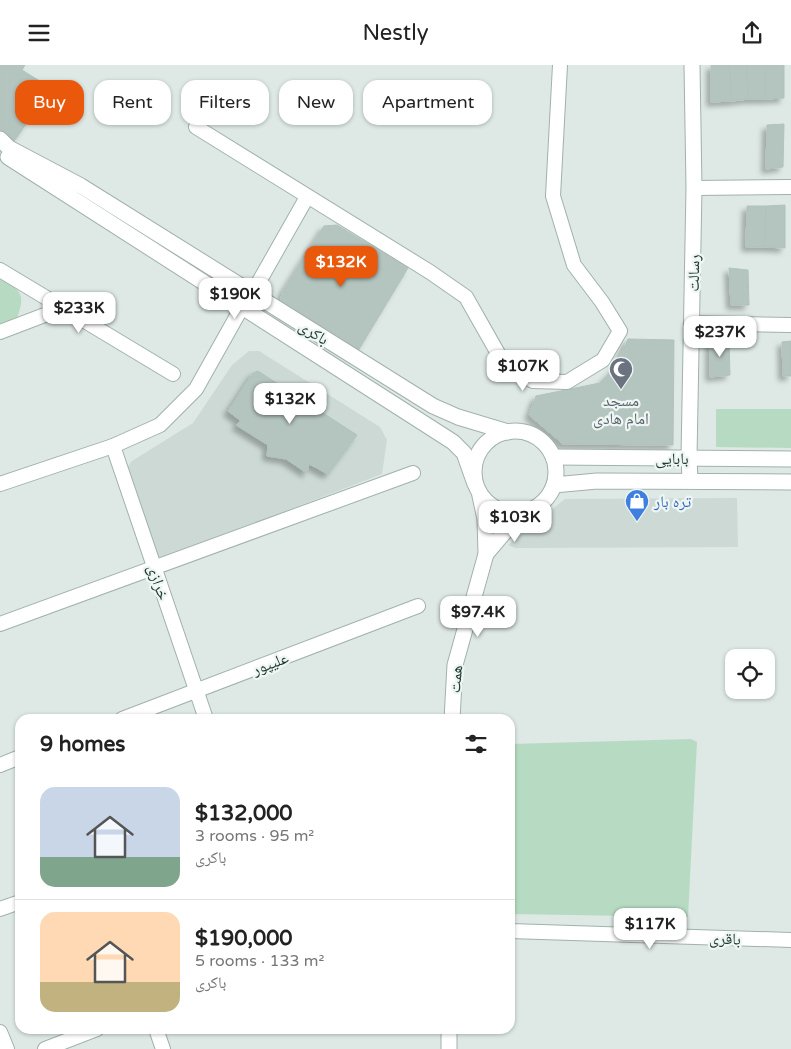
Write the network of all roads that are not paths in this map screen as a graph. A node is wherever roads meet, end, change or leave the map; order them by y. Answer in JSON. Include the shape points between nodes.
{"nodes":[{"id":1,"x":560,"y":65,"type":"edge"},
{"id":2,"x":692,"y":65,"type":"edge"},
{"id":3,"x":196,"y":127,"type":"dead end"},
{"id":4,"x":0,"y":139,"type":"edge"},
{"id":5,"x":0,"y":153,"type":"edge"},
{"id":6,"x":791,"y":187,"type":"edge"},
{"id":7,"x":694,"y":188,"type":"junction"},
{"id":8,"x":307,"y":197,"type":"junction"},
{"id":9,"x":0,"y":270,"type":"edge"},
{"id":10,"x":252,"y":293,"type":"junction"},
{"id":11,"x":242,"y":307,"type":"junction"},
{"id":12,"x":63,"y":308,"type":"junction"},
{"id":13,"x":692,"y":323,"type":"junction"},
{"id":14,"x":791,"y":325,"type":"edge"},
{"id":15,"x":0,"y":332,"type":"edge"},
{"id":16,"x":173,"y":373,"type":"dead end"},
{"id":17,"x":508,"y":432,"type":"junction"},
{"id":18,"x":112,"y":446,"type":"junction"},
{"id":19,"x":553,"y":457,"type":"junction"},
{"id":20,"x":689,"y":457,"type":"junction"},
{"id":21,"x":791,"y":459,"type":"edge"},
{"id":22,"x":413,"y":473,"type":"dead end"},
{"id":23,"x":690,"y":480,"type":"junction"},
{"id":24,"x":791,"y":482,"type":"edge"},
{"id":25,"x":0,"y":484,"type":"edge"},
{"id":26,"x":554,"y":485,"type":"junction"},
{"id":27,"x":478,"y":490,"type":"junction"},
{"id":28,"x":527,"y":512,"type":"junction"},
{"id":29,"x":486,"y":554,"type":"junction"},
{"id":30,"x":154,"y":568,"type":"junction"},
{"id":31,"x":418,"y":606,"type":"dead end"},
{"id":32,"x":0,"y":624,"type":"edge"},
{"id":33,"x":196,"y":690,"type":"junction"},
{"id":34,"x":135,"y":714,"type":"edge"},
{"id":35,"x":204,"y":714,"type":"edge"},
{"id":36,"x":452,"y":714,"type":"edge"},
{"id":37,"x":15,"y":759,"type":"edge"},
{"id":38,"x":0,"y":765,"type":"edge"},
{"id":39,"x":15,"y":904,"type":"edge"},
{"id":40,"x":0,"y":909,"type":"edge"},
{"id":41,"x":515,"y":931,"type":"edge"},
{"id":42,"x":791,"y":940,"type":"edge"},
{"id":43,"x":0,"y":1032,"type":"edge"},
{"id":44,"x":84,"y":1034,"type":"edge"},
{"id":45,"x":158,"y":1034,"type":"edge"},
{"id":46,"x":449,"y":1034,"type":"edge"},
{"id":47,"x":7,"y":1049,"type":"edge"},
{"id":48,"x":45,"y":1049,"type":"edge"},
{"id":49,"x":163,"y":1049,"type":"edge"},
{"id":50,"x":449,"y":1049,"type":"edge"}],
"edges":[{"from":1,"to":8,"type":"street","via":[[553,196],[574,265],[620,331],[603,360],[567,382],[533,381],[504,364],[466,297]]},
{"from":2,"to":7,"type":"street","name":"رسالت"},
{"from":3,"to":8,"type":"street"},
{"from":4,"to":10,"type":"street","name":"باکری","via":[[9,148],[81,186]]},
{"from":5,"to":11,"type":"street","name":"باکری"},
{"from":6,"to":7,"type":"street"},
{"from":7,"to":13,"type":"street","name":"رسالت"},
{"from":8,"to":10,"type":"street"},
{"from":9,"to":12,"type":"street"},
{"from":10,"to":11,"type":"street"},
{"from":10,"to":17,"type":"street","name":"باکری","via":[[434,406]]},
{"from":11,"to":18,"type":"street","via":[[196,389],[160,425]]},
{"from":11,"to":27,"type":"street","name":"باکری","via":[[453,442],[464,453]]},
{"from":12,"to":15,"type":"street"},
{"from":12,"to":16,"type":"street"},
{"from":13,"to":14,"type":"street"},
{"from":13,"to":20,"type":"street","name":"رسالت"},
{"from":17,"to":19,"type":"street","via":[[522,432],[535,437]]},
{"from":17,"to":27,"type":"street","via":[[495,436],[484,445],[475,463]]},
{"from":18,"to":25,"type":"street"},
{"from":18,"to":30,"type":"street","name":"خرازی"},
{"from":19,"to":20,"type":"street","name":"بابایی"},
{"from":19,"to":26,"type":"street"},
{"from":20,"to":21,"type":"street","name":"بابایی"},
{"from":20,"to":23,"type":"street","name":"رسالت"},
{"from":22,"to":30,"type":"street"},
{"from":23,"to":24,"type":"street","name":"بابایی"},
{"from":23,"to":26,"type":"street","name":"بابایی"},
{"from":26,"to":28,"type":"street","via":[[539,506]]},
{"from":27,"to":28,"type":"street","via":[[489,505],[501,511]]},
{"from":27,"to":29,"type":"street","via":[[485,519]]},
{"from":28,"to":29,"type":"street"},
{"from":29,"to":36,"type":"street","name":"همت","via":[[454,665]]},
{"from":30,"to":32,"type":"street"},
{"from":30,"to":33,"type":"street","name":"خرازی"},
{"from":31,"to":33,"type":"street","name":"علیپور"},
{"from":33,"to":34,"type":"street","name":"علیپور"},
{"from":33,"to":35,"type":"street","name":"خرازی"},
{"from":37,"to":38,"type":"street"},
{"from":39,"to":40,"type":"street"},
{"from":41,"to":42,"type":"street","name":"باقری"},
{"from":43,"to":47,"type":"street"},
{"from":44,"to":48,"type":"street"},
{"from":45,"to":49,"type":"street"},
{"from":46,"to":50,"type":"street"}]}
